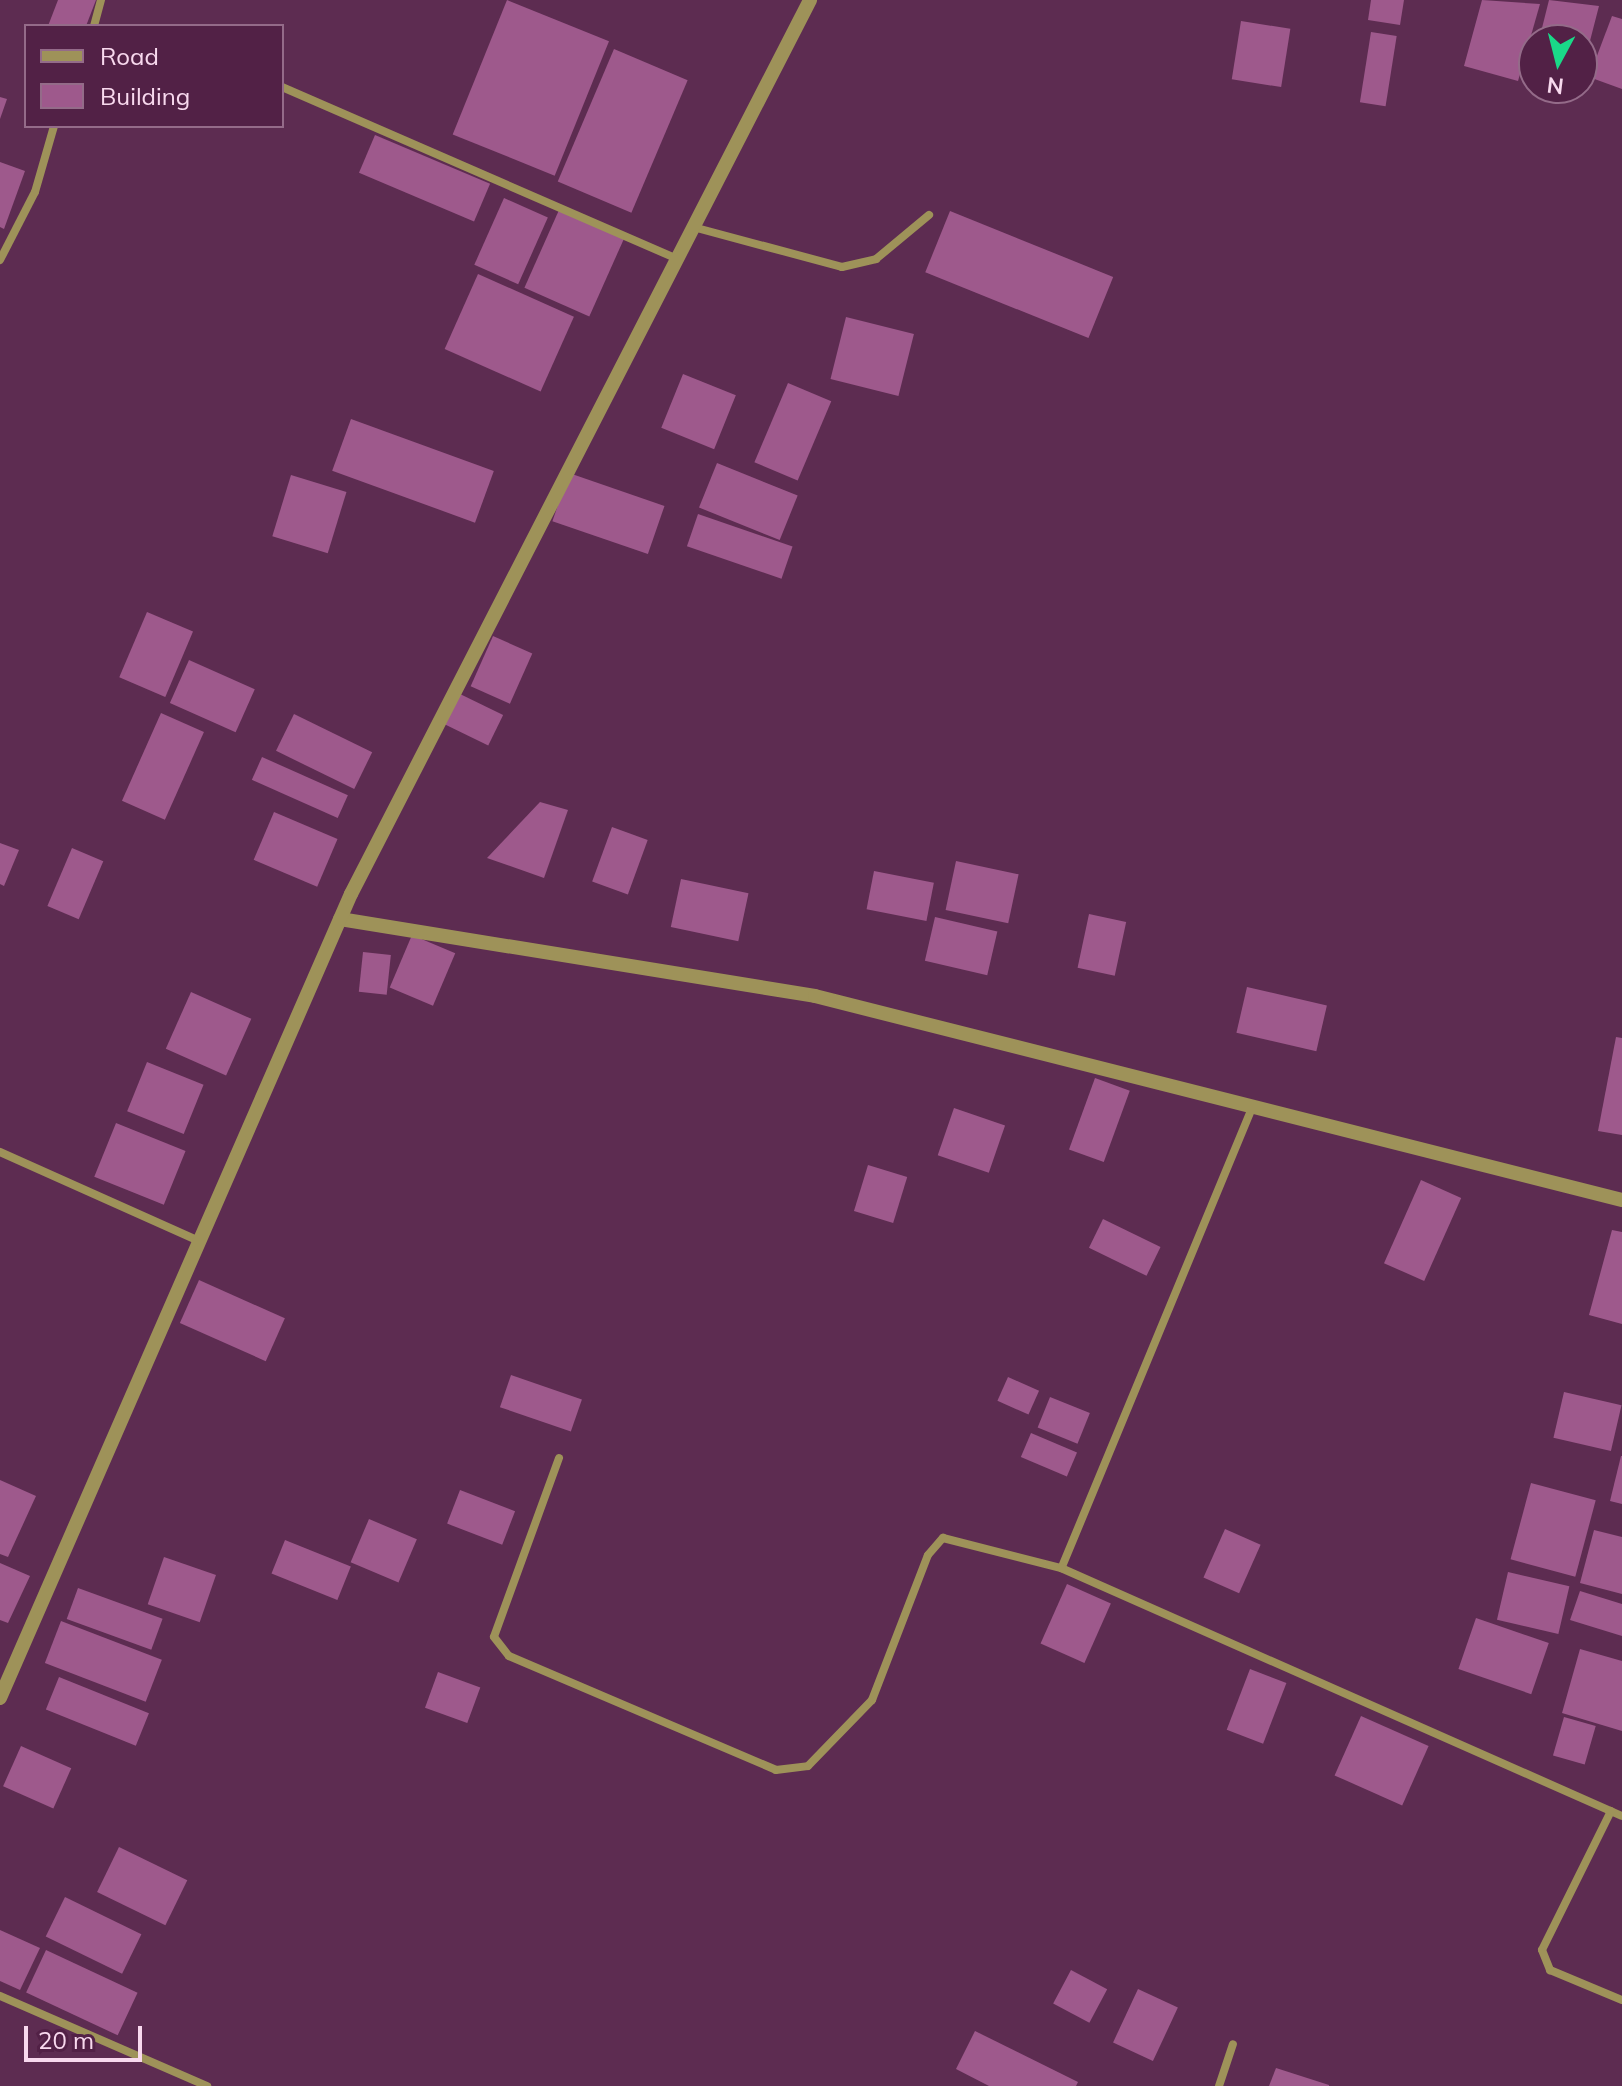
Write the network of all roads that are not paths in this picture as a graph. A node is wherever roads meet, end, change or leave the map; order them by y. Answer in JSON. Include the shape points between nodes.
{"nodes":[{"id":1,"x":101,"y":0,"type":"edge"},
{"id":2,"x":810,"y":0,"type":"edge"},
{"id":3,"x":95,"y":24,"type":"edge"},
{"id":4,"x":284,"y":88,"type":"edge"},
{"id":5,"x":53,"y":128,"type":"edge"},
{"id":6,"x":929,"y":215,"type":"dead end"},
{"id":7,"x":693,"y":227,"type":"junction"},
{"id":8,"x":677,"y":259,"type":"junction"},
{"id":9,"x":0,"y":260,"type":"edge"},
{"id":10,"x":340,"y":919,"type":"junction"},
{"id":11,"x":1252,"y":1108,"type":"junction"},
{"id":12,"x":0,"y":1152,"type":"edge"},
{"id":13,"x":1622,"y":1200,"type":"edge"},
{"id":14,"x":199,"y":1241,"type":"junction"},
{"id":15,"x":559,"y":1458,"type":"dead end"},
{"id":16,"x":1061,"y":1568,"type":"junction"},
{"id":17,"x":0,"y":1698,"type":"edge"},
{"id":18,"x":1611,"y":1811,"type":"junction"},
{"id":19,"x":1622,"y":1816,"type":"edge"},
{"id":20,"x":0,"y":1996,"type":"edge"},
{"id":21,"x":1622,"y":2000,"type":"edge"},
{"id":22,"x":1233,"y":2044,"type":"dead end"},
{"id":23,"x":207,"y":2086,"type":"edge"},
{"id":24,"x":1219,"y":2086,"type":"edge"}],
"edges":[{"from":1,"to":3,"type":"street"},
{"from":2,"to":7,"type":"street"},
{"from":4,"to":8,"type":"street"},
{"from":5,"to":9,"type":"street","via":[[35,192]]},
{"from":6,"to":7,"type":"street","via":[[876,259],[842,267]]},
{"from":7,"to":8,"type":"street"},
{"from":8,"to":10,"type":"street"},
{"from":10,"to":11,"type":"street","via":[[815,996],[1110,1065]]},
{"from":10,"to":14,"type":"street"},
{"from":11,"to":13,"type":"street"},
{"from":11,"to":16,"type":"street"},
{"from":12,"to":14,"type":"street"},
{"from":14,"to":17,"type":"street"},
{"from":15,"to":16,"type":"street","via":[[494,1637],[509,1656],[776,1770],[808,1766],[872,1700],[928,1555],[943,1538]]},
{"from":16,"to":18,"type":"street"},
{"from":18,"to":19,"type":"street"},
{"from":18,"to":21,"type":"street","via":[[1542,1950],[1550,1970]]},
{"from":20,"to":23,"type":"street"},
{"from":22,"to":24,"type":"street"}]}
